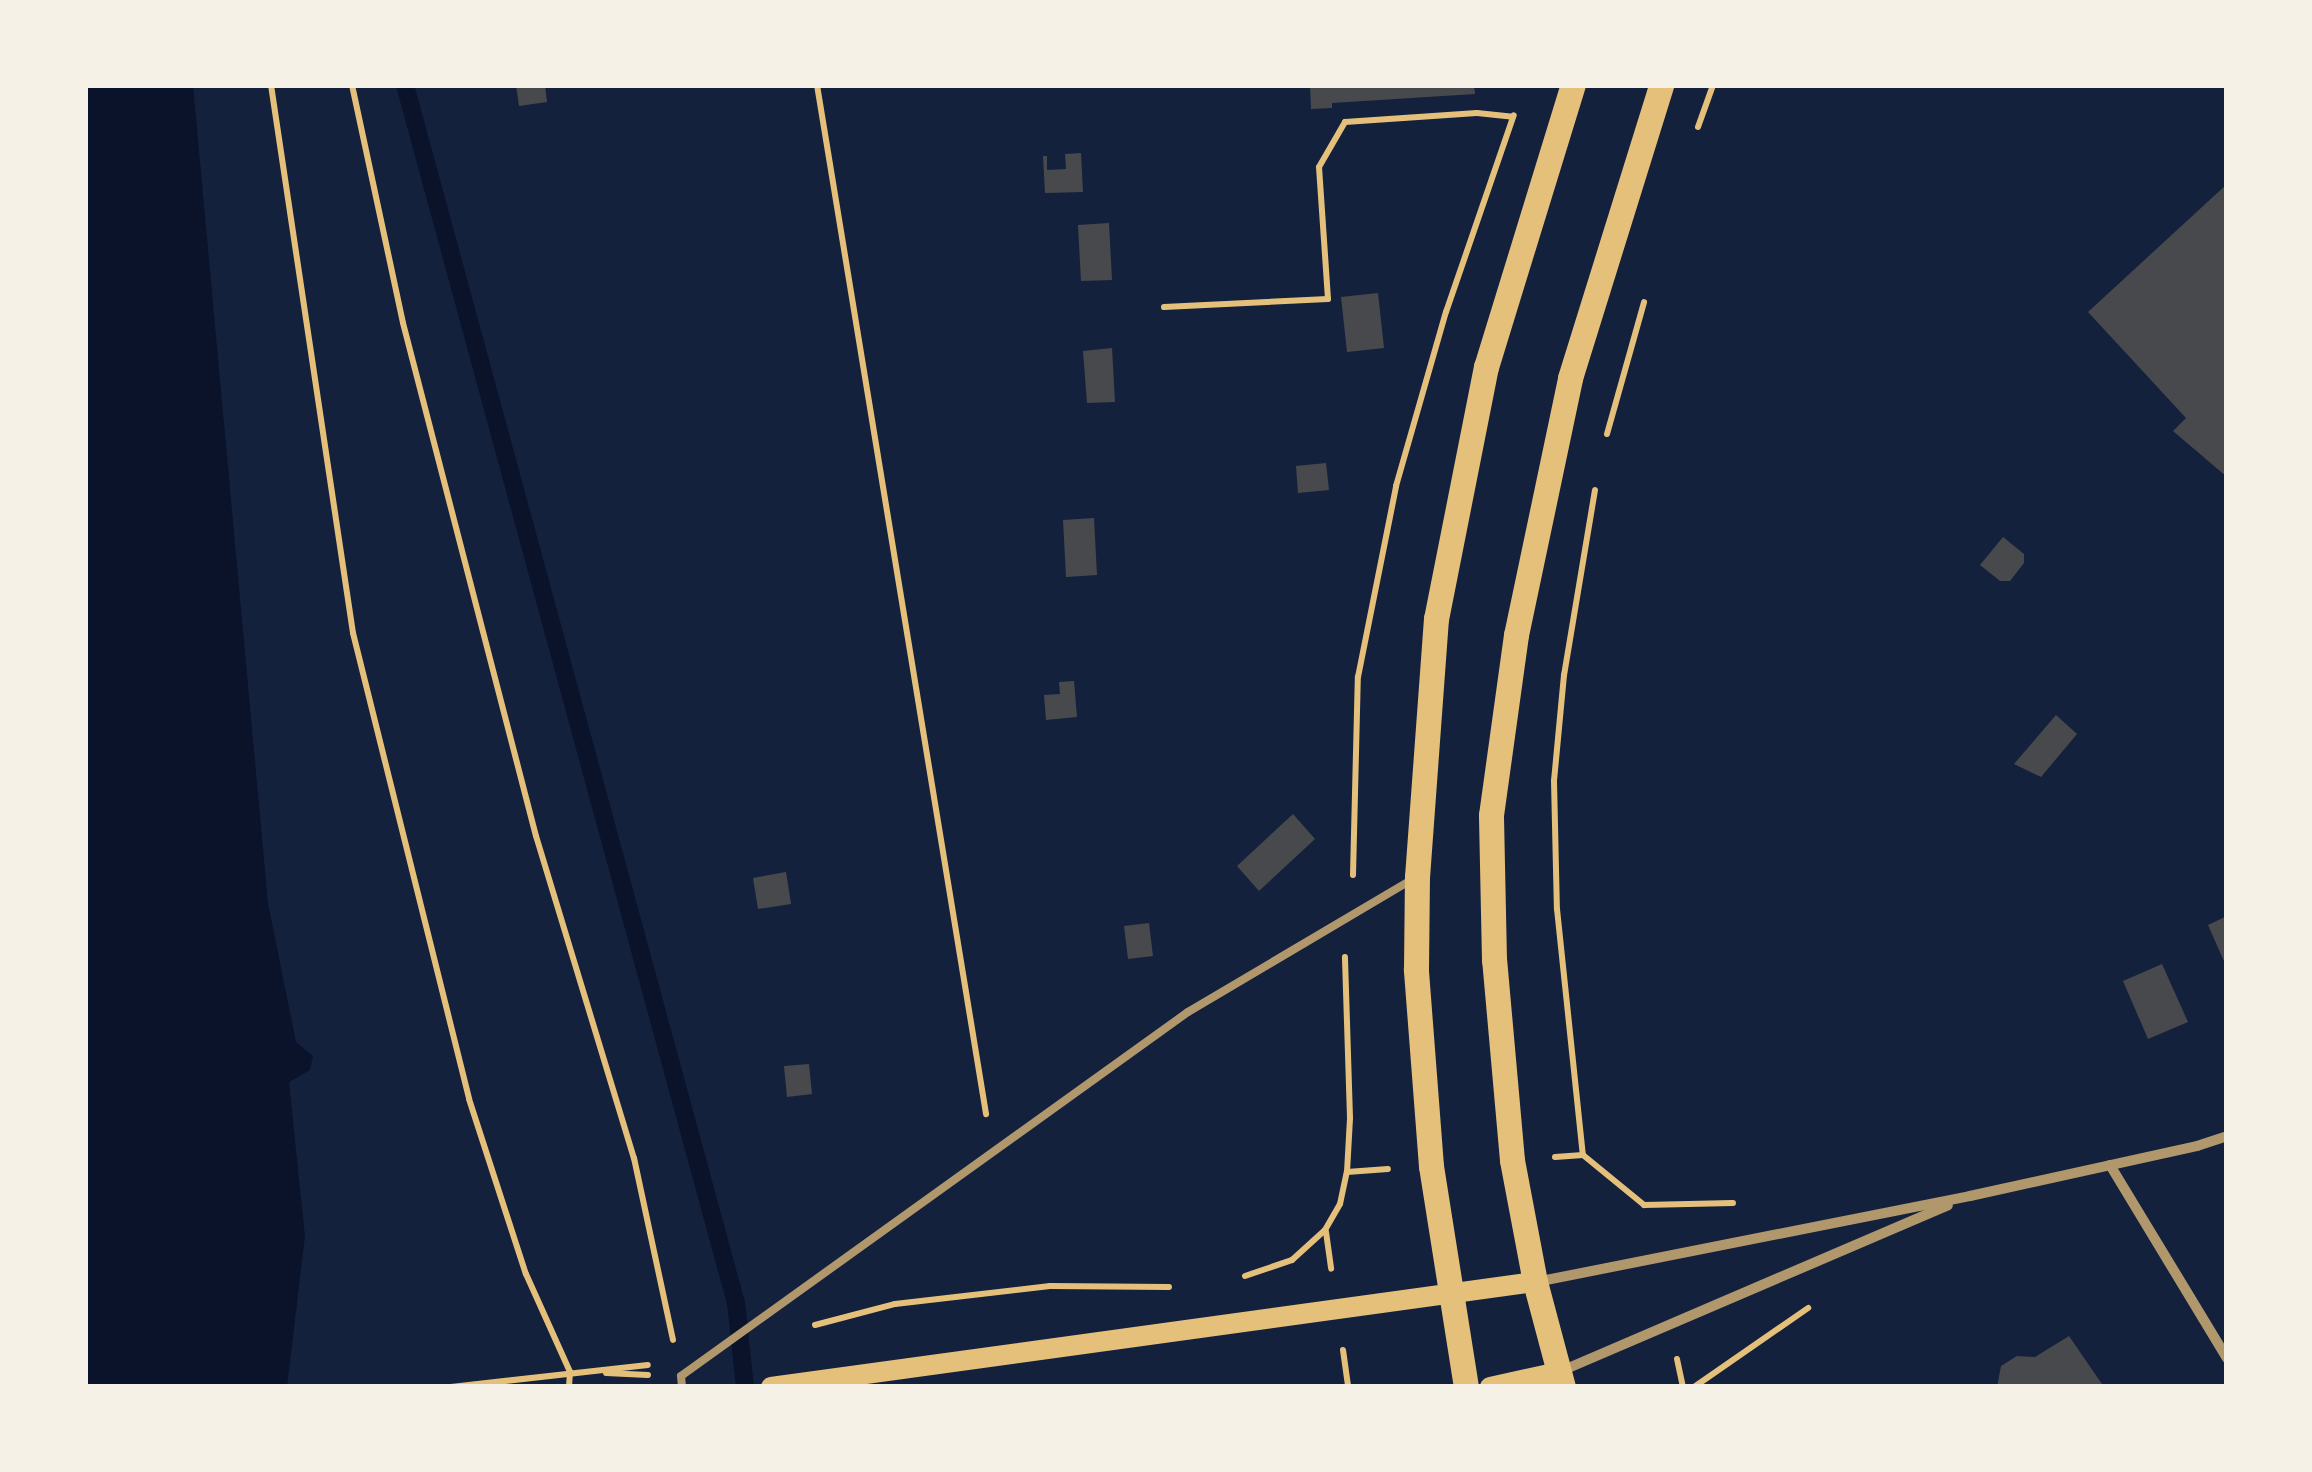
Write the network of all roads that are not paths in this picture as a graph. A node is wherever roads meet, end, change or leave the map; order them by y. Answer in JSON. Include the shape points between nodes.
{"nodes":[{"id":1,"x":1573,"y":85,"type":"edge"},
{"id":2,"x":1661,"y":85,"type":"edge"},
{"id":3,"x":1417,"y":877,"type":"junction"},
{"id":4,"x":2227,"y":1136,"type":"edge"},
{"id":5,"x":2110,"y":1165,"type":"junction"},
{"id":6,"x":1970,"y":1196,"type":"junction"},
{"id":7,"x":1534,"y":1282,"type":"junction"},
{"id":8,"x":1450,"y":1298,"type":"junction"},
{"id":9,"x":2227,"y":1358,"type":"edge"},
{"id":10,"x":1561,"y":1380,"type":"edge"},
{"id":11,"x":682,"y":1387,"type":"edge"},
{"id":12,"x":771,"y":1387,"type":"edge"},
{"id":13,"x":1466,"y":1387,"type":"edge"},
{"id":14,"x":1490,"y":1387,"type":"edge"}],
"edges":[{"from":1,"to":3,"type":"main road","via":[[1486,368],[1436,619]]},
{"from":2,"to":7,"type":"main road","via":[[1570,378],[1516,635],[1490,814],[1501,1074]]},
{"from":3,"to":8,"type":"main road","via":[[1426,1128]]},
{"from":3,"to":11,"type":"lane","via":[[1188,1012],[681,1376]]},
{"from":4,"to":5,"type":"street"},
{"from":5,"to":6,"type":"street"},
{"from":5,"to":9,"type":"street"},
{"from":6,"to":7,"type":"street"},
{"from":6,"to":10,"type":"street"},
{"from":7,"to":8,"type":"main road"},
{"from":7,"to":10,"type":"main road"},
{"from":8,"to":12,"type":"main road"},
{"from":8,"to":13,"type":"main road"},
{"from":10,"to":14,"type":"main road"}]}
